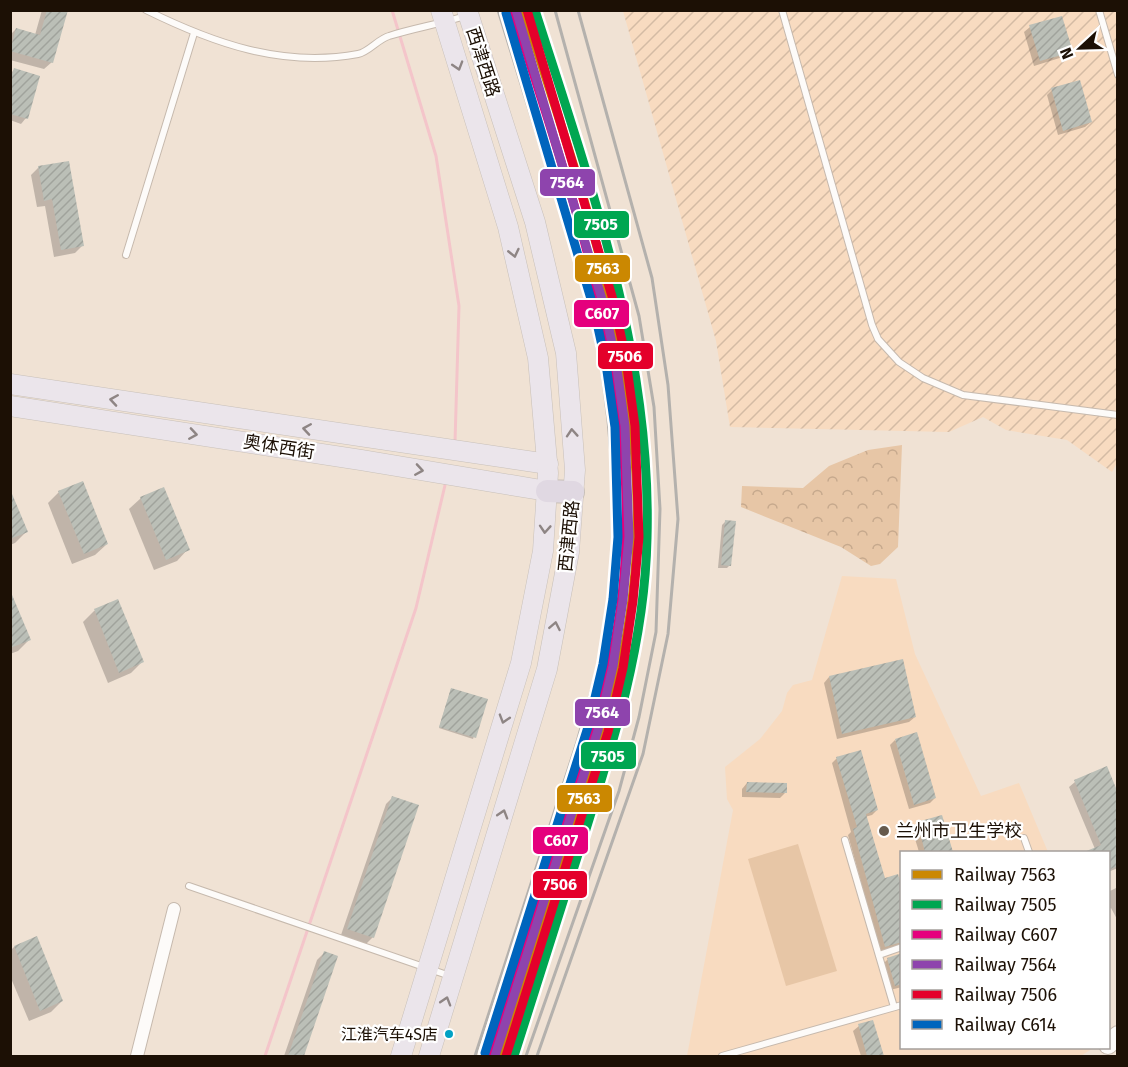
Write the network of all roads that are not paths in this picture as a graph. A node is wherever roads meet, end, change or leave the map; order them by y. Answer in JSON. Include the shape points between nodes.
{"nodes":[{"id":1,"x":146,"y":10,"type":"edge"},
{"id":2,"x":782,"y":10,"type":"edge"},
{"id":3,"x":1099,"y":10,"type":"edge"},
{"id":4,"x":467,"y":13,"type":"edge"},
{"id":5,"x":442,"y":17,"type":"edge"},
{"id":6,"x":194,"y":33,"type":"junction"},
{"id":7,"x":1118,"y":75,"type":"edge"},
{"id":8,"x":126,"y":255,"type":"dead end"},
{"id":9,"x":10,"y":384,"type":"edge"},
{"id":10,"x":10,"y":406,"type":"edge"},
{"id":11,"x":1118,"y":415,"type":"edge"},
{"id":12,"x":548,"y":464,"type":"junction"},
{"id":13,"x":547,"y":491,"type":"junction"},
{"id":14,"x":573,"y":492,"type":"junction"},
{"id":15,"x":1024,"y":838,"type":"dead end"},
{"id":16,"x":844,"y":840,"type":"dead end"},
{"id":17,"x":1029,"y":851,"type":"edge"},
{"id":18,"x":189,"y":886,"type":"dead end"},
{"id":19,"x":174,"y":909,"type":"dead end"},
{"id":20,"x":900,"y":948,"type":"edge"},
{"id":21,"x":879,"y":955,"type":"junction"},
{"id":22,"x":428,"y":969,"type":"junction"},
{"id":23,"x":453,"y":977,"type":"junction"},
{"id":24,"x":898,"y":1006,"type":"edge"},
{"id":25,"x":749,"y":1049,"type":"junction"},
{"id":26,"x":137,"y":1056,"type":"edge"},
{"id":27,"x":401,"y":1056,"type":"edge"},
{"id":28,"x":429,"y":1056,"type":"edge"},
{"id":29,"x":722,"y":1056,"type":"edge"},
{"id":30,"x":747,"y":1056,"type":"edge"}],
"edges":[{"from":1,"to":6,"type":"lane"},
{"from":2,"to":11,"type":"lane","via":[[878,339],[899,362],[923,378],[963,395]]},
{"from":3,"to":7,"type":"lane"},
{"from":4,"to":5,"type":"lane"},
{"from":14,"to":4,"type":"main road","name":"西津西路","one_way":true,"via":[[575,470],[566,353],[535,222]]},
{"from":5,"to":6,"type":"lane","via":[[387,36],[360,54],[304,58],[242,50]]},
{"from":5,"to":12,"type":"main road","name":"西津西路","one_way":true,"via":[[508,227],[538,358]]},
{"from":6,"to":8,"type":"lane"},
{"from":12,"to":9,"type":"main road","name":"奥体西街","one_way":true},
{"from":10,"to":13,"type":"main road","name":"奥体西街","one_way":true},
{"from":12,"to":13,"type":"main road","name":"西津西路"},
{"from":13,"to":14,"type":"highway"},
{"from":13,"to":22,"type":"main road","name":"西津西路","one_way":true,"via":[[543,551],[521,663]]},
{"from":23,"to":14,"type":"main road","name":"西津西路","one_way":true,"via":[[547,669],[569,552]]},
{"from":15,"to":17,"type":"lane"},
{"from":16,"to":21,"type":"lane"},
{"from":18,"to":22,"type":"lane"},
{"from":19,"to":26,"type":"street"},
{"from":20,"to":21,"type":"lane"},
{"from":21,"to":24,"type":"lane"},
{"from":22,"to":23,"type":"lane"},
{"from":22,"to":27,"type":"main road","name":"西津西路"},
{"from":28,"to":23,"type":"main road","name":"西津西路","one_way":true},
{"from":24,"to":25,"type":"lane"},
{"from":25,"to":29,"type":"lane"},
{"from":25,"to":30,"type":"lane"}]}
